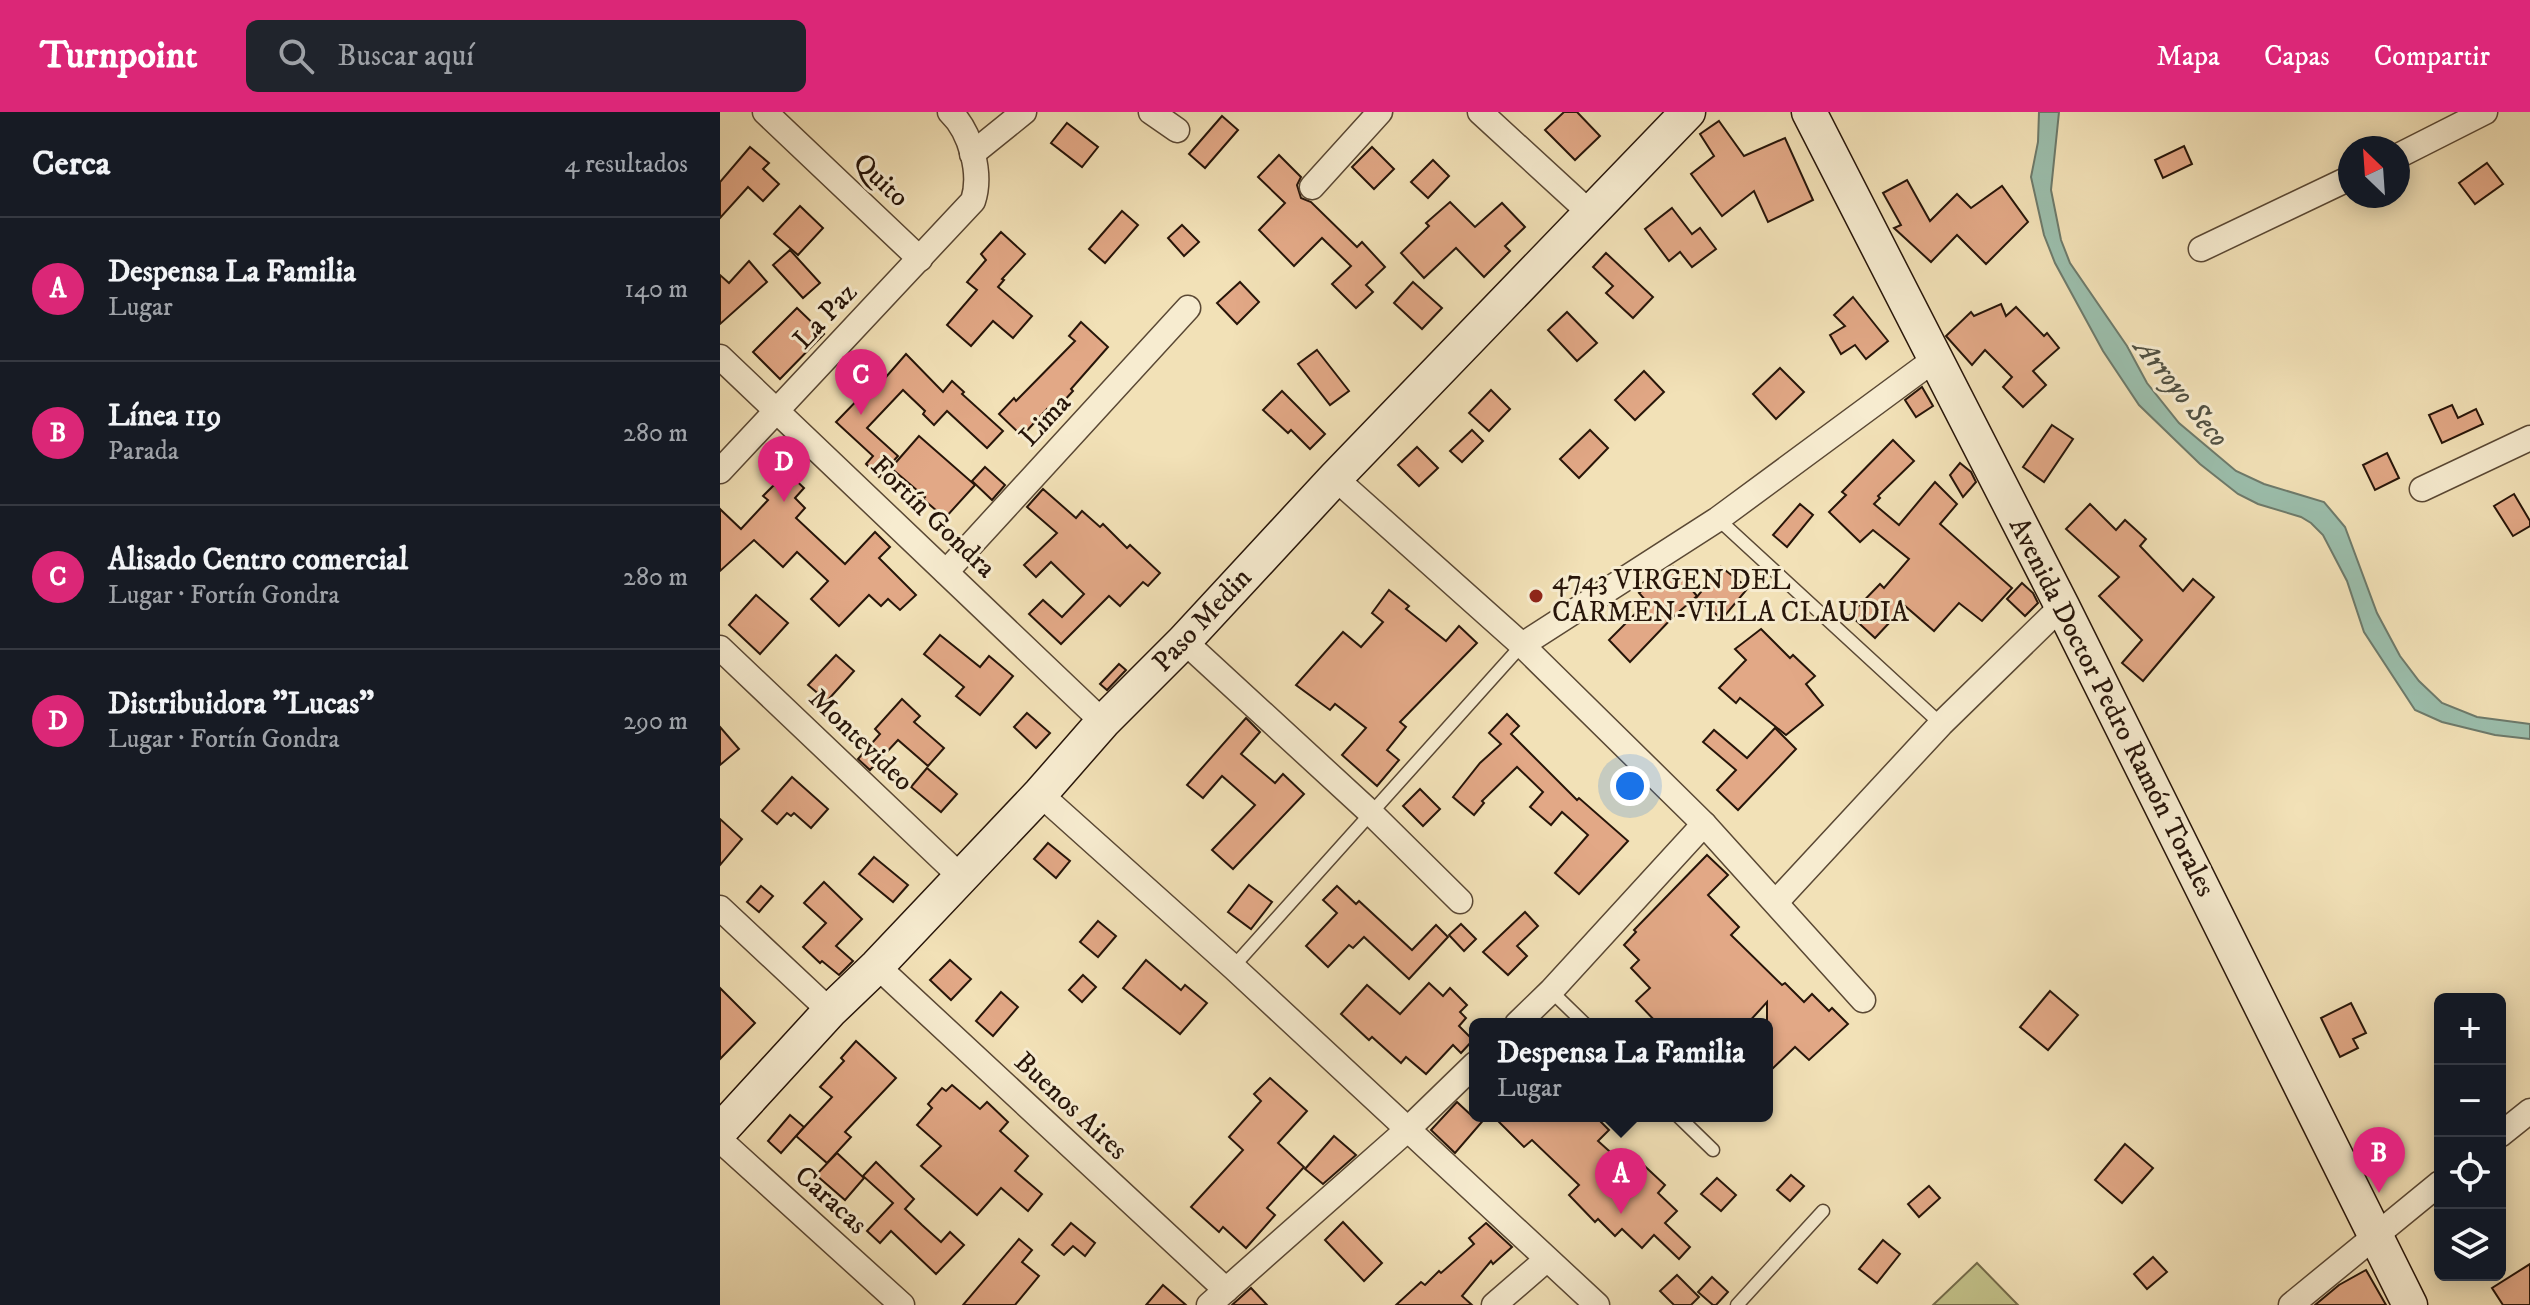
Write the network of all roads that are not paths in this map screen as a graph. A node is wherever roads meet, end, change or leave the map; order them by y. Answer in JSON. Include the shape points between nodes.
{"nodes":[{"id":1,"x":765,"y":112,"type":"edge"},
{"id":2,"x":950,"y":112,"type":"edge"},
{"id":3,"x":1024,"y":112,"type":"edge"},
{"id":4,"x":1151,"y":112,"type":"edge"},
{"id":5,"x":1380,"y":112,"type":"edge"},
{"id":6,"x":1480,"y":112,"type":"edge"},
{"id":7,"x":1688,"y":112,"type":"edge"},
{"id":8,"x":1809,"y":112,"type":"edge"},
{"id":9,"x":2485,"y":112,"type":"edge"},
{"id":10,"x":2461,"y":118,"type":"edge"},
{"id":11,"x":1177,"y":130,"type":"dead end"},
{"id":12,"x":2410,"y":149,"type":"edge"},
{"id":13,"x":972,"y":154,"type":"junction"},
{"id":14,"x":2338,"y":184,"type":"edge"},
{"id":15,"x":1312,"y":187,"type":"dead end"},
{"id":16,"x":1590,"y":213,"type":"junction"},
{"id":17,"x":2201,"y":249,"type":"dead end"},
{"id":18,"x":920,"y":259,"type":"junction"},
{"id":19,"x":1188,"y":308,"type":"dead end"},
{"id":20,"x":720,"y":357,"type":"edge"},
{"id":21,"x":1935,"y":359,"type":"junction"},
{"id":22,"x":778,"y":410,"type":"junction"},
{"id":23,"x":2530,"y":438,"type":"edge"},
{"id":24,"x":720,"y":471,"type":"edge"},
{"id":25,"x":1335,"y":478,"type":"junction"},
{"id":26,"x":2422,"y":489,"type":"dead end"},
{"id":27,"x":1718,"y":519,"type":"junction"},
{"id":28,"x":946,"y":572,"type":"junction"},
{"id":29,"x":2062,"y":606,"type":"junction"},
{"id":30,"x":1184,"y":641,"type":"junction"},
{"id":31,"x":1522,"y":645,"type":"junction"},
{"id":32,"x":720,"y":648,"type":"edge"},
{"id":33,"x":1103,"y":722,"type":"junction"},
{"id":34,"x":1941,"y":724,"type":"junction"},
{"id":35,"x":1040,"y":794,"type":"junction"},
{"id":36,"x":1372,"y":814,"type":"junction"},
{"id":37,"x":1704,"y":824,"type":"junction"},
{"id":38,"x":961,"y":877,"type":"junction"},
{"id":39,"x":1460,"y":901,"type":"dead end"},
{"id":40,"x":1776,"y":902,"type":"junction"},
{"id":41,"x":720,"y":908,"type":"edge"},
{"id":42,"x":877,"y":966,"type":"junction"},
{"id":43,"x":1233,"y":967,"type":"junction"},
{"id":44,"x":1551,"y":991,"type":"junction"},
{"id":45,"x":1863,"y":1000,"type":"dead end"},
{"id":46,"x":830,"y":1011,"type":"junction"},
{"id":47,"x":1523,"y":1018,"type":"edge"},
{"id":48,"x":1579,"y":1018,"type":"edge"},
{"id":49,"x":1469,"y":1070,"type":"edge"},
{"id":50,"x":2530,"y":1111,"type":"edge"},
{"id":51,"x":1684,"y":1122,"type":"edge"},
{"id":52,"x":1407,"y":1130,"type":"junction"},
{"id":53,"x":2506,"y":1130,"type":"edge"},
{"id":54,"x":720,"y":1131,"type":"edge"},
{"id":55,"x":720,"y":1140,"type":"edge"},
{"id":56,"x":1713,"y":1150,"type":"dead end"},
{"id":57,"x":2434,"y":1188,"type":"edge"},
{"id":58,"x":1823,"y":1211,"type":"dead end"},
{"id":59,"x":2376,"y":1235,"type":"junction"},
{"id":60,"x":1546,"y":1260,"type":"junction"},
{"id":61,"x":1217,"y":1297,"type":"edge"},
{"id":62,"x":902,"y":1305,"type":"edge"},
{"id":63,"x":1494,"y":1305,"type":"edge"},
{"id":64,"x":1597,"y":1305,"type":"edge"},
{"id":65,"x":1737,"y":1305,"type":"edge"},
{"id":66,"x":2291,"y":1305,"type":"edge"},
{"id":67,"x":2410,"y":1305,"type":"edge"}],
"edges":[{"from":1,"to":18,"type":"street","name":"Quito"},
{"from":2,"to":13,"type":"street"},
{"from":3,"to":13,"type":"street"},
{"from":4,"to":11,"type":"street"},
{"from":5,"to":15,"type":"street"},
{"from":6,"to":16,"type":"street"},
{"from":7,"to":16,"type":"street","name":"Paso Medin"},
{"from":8,"to":21,"type":"street","name":"Avenida Doctor Pedro Ramón Torales"},
{"from":9,"to":10,"type":"street"},
{"from":10,"to":12,"type":"street"},
{"from":13,"to":18,"type":"street","name":"La Paz","via":[[977,189],[973,201]]},
{"from":14,"to":17,"type":"street"},
{"from":16,"to":25,"type":"street","name":"Paso Medin"},
{"from":18,"to":22,"type":"street","name":"La Paz"},
{"from":19,"to":28,"type":"street","name":"Lima"},
{"from":20,"to":22,"type":"street","name":"Fortín Gondra"},
{"from":21,"to":27,"type":"street"},
{"from":21,"to":29,"type":"street","name":"Avenida Doctor Pedro Ramón Torales"},
{"from":22,"to":24,"type":"street","name":"La Paz"},
{"from":22,"to":28,"type":"street","name":"Fortín Gondra"},
{"from":23,"to":26,"type":"street"},
{"from":25,"to":30,"type":"street","name":"Paso Medin"},
{"from":25,"to":31,"type":"street"},
{"from":27,"to":31,"type":"street"},
{"from":27,"to":34,"type":"lane"},
{"from":28,"to":33,"type":"street","name":"Fortín Gondra"},
{"from":29,"to":34,"type":"street"},
{"from":29,"to":59,"type":"street","name":"Avenida Doctor Pedro Ramón Torales"},
{"from":30,"to":33,"type":"street","name":"Paso Medin"},
{"from":30,"to":36,"type":"street"},
{"from":31,"to":36,"type":"lane"},
{"from":31,"to":37,"type":"street"},
{"from":32,"to":38,"type":"street","name":"Montevideo"},
{"from":33,"to":35,"type":"street","name":"Paso Medin"},
{"from":34,"to":40,"type":"street"},
{"from":35,"to":38,"type":"street","name":"Paso Medin"},
{"from":35,"to":43,"type":"street"},
{"from":36,"to":39,"type":"street"},
{"from":36,"to":43,"type":"lane"},
{"from":37,"to":40,"type":"street"},
{"from":37,"to":44,"type":"street"},
{"from":38,"to":42,"type":"street","name":"Paso Medin"},
{"from":40,"to":45,"type":"street"},
{"from":41,"to":46,"type":"street"},
{"from":42,"to":46,"type":"street","name":"Paso Medin"},
{"from":42,"to":61,"type":"street","name":"Buenos Aires"},
{"from":43,"to":52,"type":"street"},
{"from":44,"to":47,"type":"street"},
{"from":44,"to":48,"type":"lane"},
{"from":46,"to":54,"type":"street","name":"Paso Medin"},
{"from":49,"to":52,"type":"street"},
{"from":50,"to":53,"type":"street"},
{"from":51,"to":56,"type":"lane"},
{"from":52,"to":60,"type":"street"},
{"from":52,"to":61,"type":"street"},
{"from":55,"to":62,"type":"street","name":"Caracas"},
{"from":57,"to":59,"type":"street"},
{"from":58,"to":65,"type":"lane"},
{"from":59,"to":66,"type":"street"},
{"from":59,"to":67,"type":"street","name":"Avenida Doctor Pedro Ramón Torales"},
{"from":60,"to":63,"type":"street"},
{"from":60,"to":64,"type":"street"}]}
